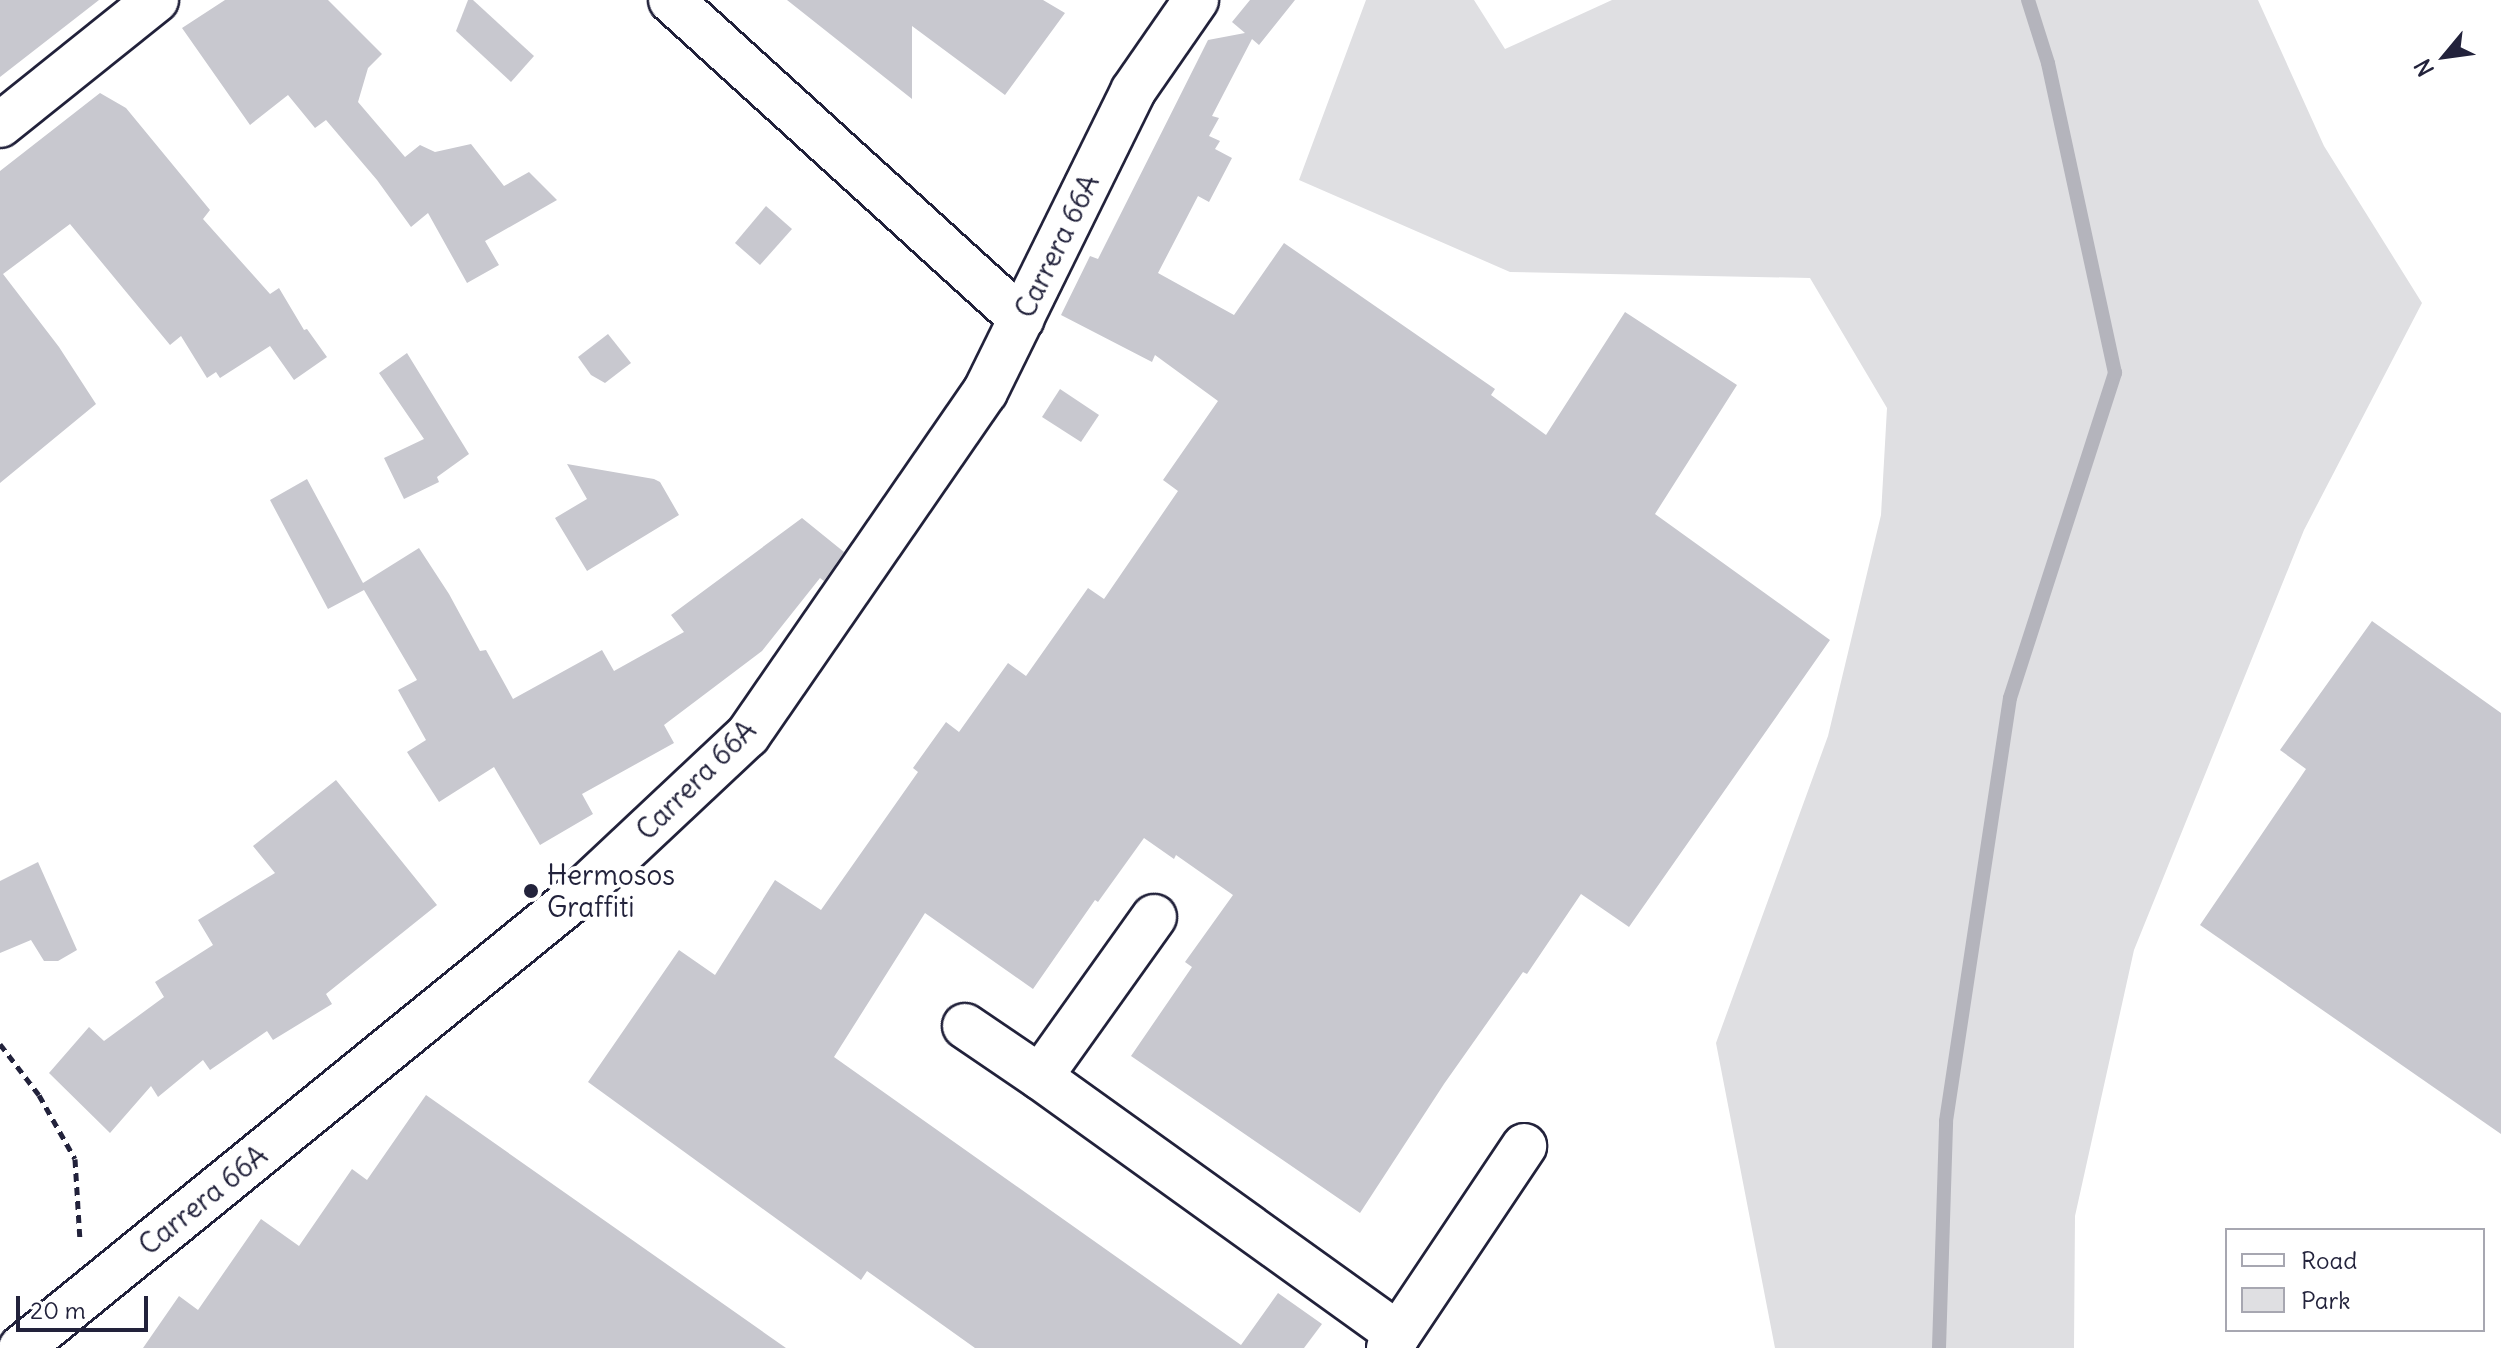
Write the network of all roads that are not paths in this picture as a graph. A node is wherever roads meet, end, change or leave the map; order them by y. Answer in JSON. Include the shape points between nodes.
{"nodes":[{"id":1,"x":156,"y":0,"type":"edge"},
{"id":2,"x":671,"y":0,"type":"edge"},
{"id":3,"x":1196,"y":0,"type":"edge"},
{"id":4,"x":0,"y":125,"type":"edge"},
{"id":5,"x":1021,"y":319,"type":"junction"},
{"id":6,"x":1154,"y":917,"type":"dead end"},
{"id":7,"x":965,"y":1026,"type":"dead end"},
{"id":8,"x":1040,"y":1077,"type":"junction"},
{"id":9,"x":1524,"y":1146,"type":"dead end"},
{"id":10,"x":1394,"y":1341,"type":"edge"},
{"id":11,"x":21,"y":1348,"type":"edge"}],
"edges":[{"from":1,"to":4,"type":"street"},
{"from":2,"to":5,"type":"street"},
{"from":3,"to":5,"type":"street","name":"Carrera 66A","via":[[1133,91]]},
{"from":5,"to":11,"type":"street","name":"Carrera 66A","via":[[985,392],[748,735],[572,900]]},
{"from":6,"to":8,"type":"street"},
{"from":7,"to":8,"type":"street"},
{"from":8,"to":10,"type":"street"},
{"from":9,"to":10,"type":"street"}]}
